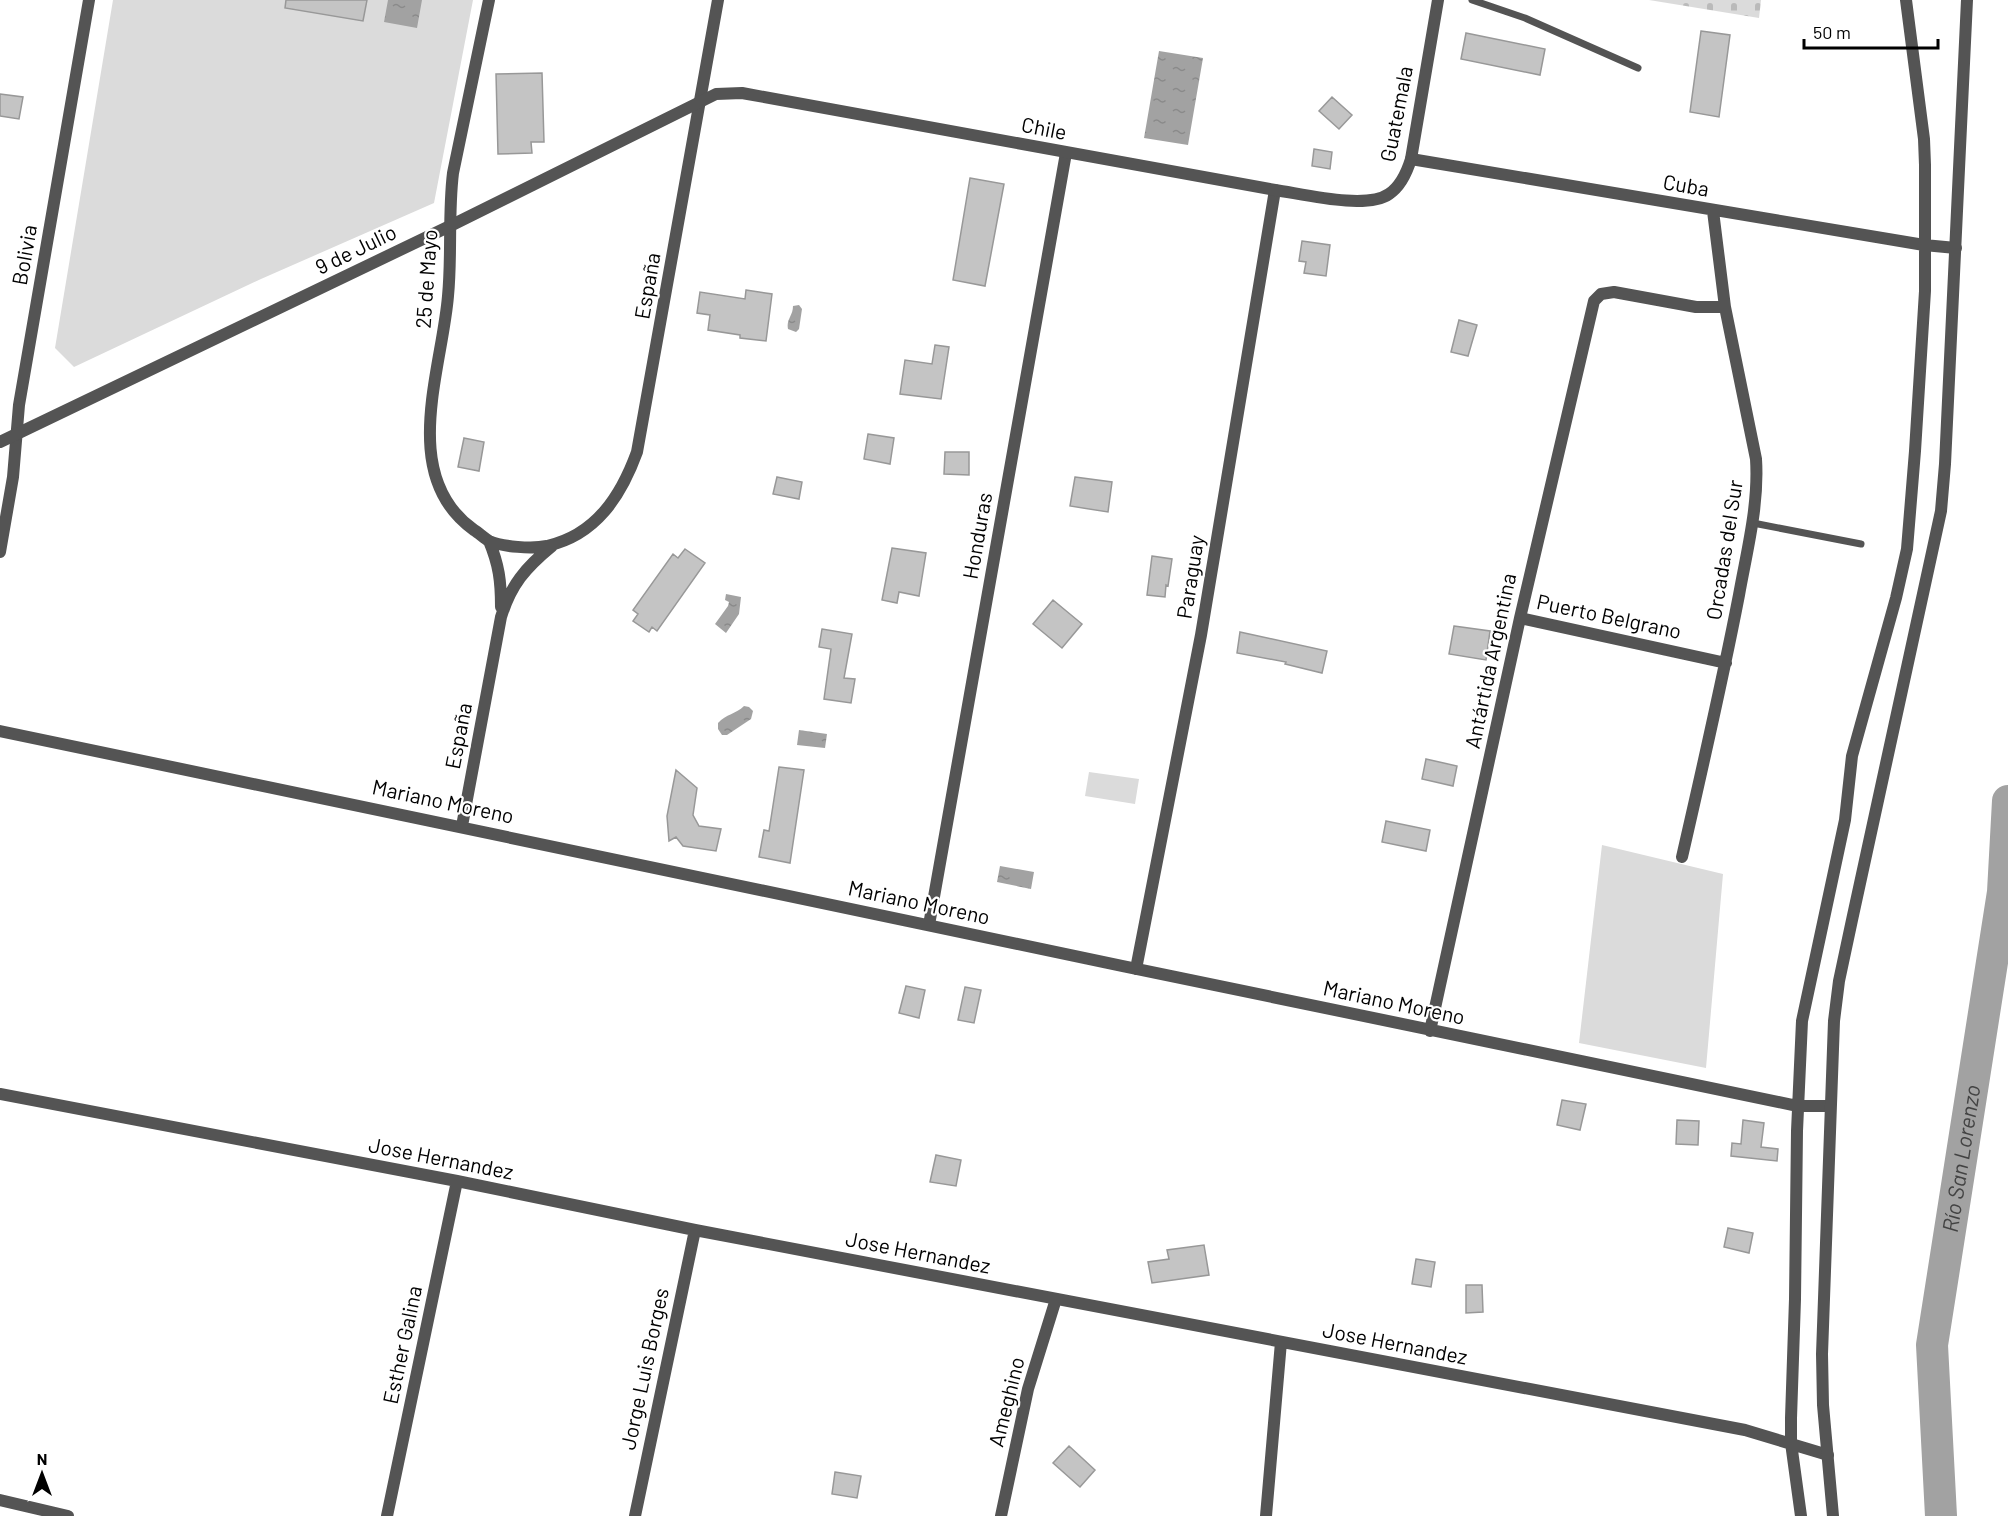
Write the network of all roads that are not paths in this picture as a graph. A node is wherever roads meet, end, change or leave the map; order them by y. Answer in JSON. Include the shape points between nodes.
{"nodes":[{"id":1,"x":89,"y":0,"type":"edge"},
{"id":2,"x":489,"y":0,"type":"edge"},
{"id":3,"x":718,"y":0,"type":"edge"},
{"id":4,"x":1438,"y":0,"type":"edge"},
{"id":5,"x":1472,"y":0,"type":"edge"},
{"id":6,"x":1906,"y":0,"type":"edge"},
{"id":7,"x":1967,"y":0,"type":"edge"},
{"id":8,"x":1638,"y":68,"type":"dead end"},
{"id":9,"x":729,"y":92,"type":"joint"},
{"id":10,"x":700,"y":101,"type":"junction"},
{"id":11,"x":1066,"y":153,"type":"junction"},
{"id":12,"x":1411,"y":159,"type":"junction"},
{"id":13,"x":1275,"y":190,"type":"junction"},
{"id":14,"x":1353,"y":201,"type":"joint"},
{"id":15,"x":1713,"y":211,"type":"junction"},
{"id":16,"x":450,"y":226,"type":"junction"},
{"id":17,"x":1924,"y":245,"type":"junction"},
{"id":18,"x":1956,"y":248,"type":"junction"},
{"id":19,"x":1725,"y":307,"type":"junction"},
{"id":20,"x":15,"y":435,"type":"junction"},
{"id":21,"x":0,"y":442,"type":"edge"},
{"id":22,"x":1753,"y":523,"type":"junction"},
{"id":23,"x":489,"y":541,"type":"junction"},
{"id":24,"x":555,"y":544,"type":"junction"},
{"id":25,"x":1861,"y":544,"type":"dead end"},
{"id":26,"x":0,"y":552,"type":"edge"},
{"id":27,"x":501,"y":617,"type":"junction"},
{"id":28,"x":1520,"y":618,"type":"junction"},
{"id":29,"x":1726,"y":663,"type":"junction"},
{"id":30,"x":0,"y":731,"type":"edge"},
{"id":31,"x":462,"y":826,"type":"junction"},
{"id":32,"x":1682,"y":857,"type":"dead end"},
{"id":33,"x":929,"y":925,"type":"junction"},
{"id":34,"x":1136,"y":969,"type":"junction"},
{"id":35,"x":1430,"y":1031,"type":"junction"},
{"id":36,"x":0,"y":1094,"type":"edge"},
{"id":37,"x":1798,"y":1106,"type":"junction"},
{"id":38,"x":1830,"y":1106,"type":"junction"},
{"id":39,"x":457,"y":1181,"type":"junction"},
{"id":40,"x":694,"y":1230,"type":"junction"},
{"id":41,"x":1056,"y":1299,"type":"junction"},
{"id":42,"x":1281,"y":1342,"type":"junction"},
{"id":43,"x":1791,"y":1443,"type":"junction"},
{"id":44,"x":1828,"y":1455,"type":"junction"},
{"id":45,"x":0,"y":1500,"type":"edge"},
{"id":46,"x":68,"y":1516,"type":"edge"},
{"id":47,"x":387,"y":1516,"type":"edge"},
{"id":48,"x":635,"y":1516,"type":"edge"},
{"id":49,"x":1001,"y":1516,"type":"edge"},
{"id":50,"x":1266,"y":1516,"type":"edge"},
{"id":51,"x":1801,"y":1516,"type":"edge"},
{"id":52,"x":1833,"y":1516,"type":"edge"}],
"edges":[{"from":1,"to":20,"type":"street","name":"Bolivia"},
{"from":2,"to":16,"type":"street","name":"25 de Mayo","via":[[453,173]]},
{"from":3,"to":10,"type":"street","name":"España"},
{"from":4,"to":12,"type":"street","name":"Guatemala"},
{"from":5,"to":8,"type":"lane","via":[[1525,18]]},
{"from":6,"to":17,"type":"street","via":[[1924,139]]},
{"from":7,"to":18,"type":"street"},
{"from":9,"to":10,"type":"street","name":"9 de Julio"},
{"from":9,"to":11,"type":"street","name":"Chile"},
{"from":10,"to":16,"type":"street","name":"9 de Julio"},
{"from":10,"to":24,"type":"street","name":"España","via":[[637,452],[629,474],[603,515],[590,527]]},
{"from":11,"to":13,"type":"street","name":"Chile"},
{"from":11,"to":33,"type":"street","name":"Honduras"},
{"from":12,"to":14,"type":"street","name":"Guatemala","via":[[1401,182],[1387,196]]},
{"from":12,"to":15,"type":"street","name":"Cuba"},
{"from":13,"to":14,"type":"street","name":"Chile"},
{"from":13,"to":34,"type":"street","name":"Paraguay","via":[[1201,635]]},
{"from":15,"to":17,"type":"street","name":"Cuba"},
{"from":15,"to":19,"type":"street","name":"Orcadas del Sur"},
{"from":16,"to":20,"type":"street","name":"9 de Julio"},
{"from":16,"to":23,"type":"street","name":"25 de Mayo","via":[[446,319],[430,408],[431,459],[453,512]]},
{"from":17,"to":18,"type":"street","name":"Cuba"},
{"from":17,"to":37,"type":"street","via":[[1924,303],[1907,549],[1852,756],[1845,820],[1802,1022]]},
{"from":18,"to":38,"type":"street","via":[[1941,511],[1839,981]]},
{"from":19,"to":22,"type":"street","name":"Orcadas del Sur","via":[[1756,459]]},
{"from":19,"to":28,"type":"street","name":"Antártida Argentina","via":[[1696,308],[1614,292],[1601,294],[1594,301]]},
{"from":20,"to":21,"type":"street","name":"9 de Julio"},
{"from":20,"to":26,"type":"street","name":"Bolivia","via":[[13,477]]},
{"from":22,"to":25,"type":"lane"},
{"from":22,"to":29,"type":"street","name":"Orcadas del Sur"},
{"from":23,"to":24,"type":"street","name":"España","via":[[518,547]]},
{"from":23,"to":27,"type":"street","name":"España","via":[[501,579]]},
{"from":24,"to":27,"type":"street","name":"España","via":[[517,580]]},
{"from":27,"to":31,"type":"street","name":"España"},
{"from":28,"to":29,"type":"street","name":"Puerto Belgrano"},
{"from":28,"to":35,"type":"street","name":"Antártida Argentina"},
{"from":29,"to":32,"type":"street","name":"Orcadas del Sur"},
{"from":30,"to":31,"type":"street","name":"Mariano Moreno"},
{"from":31,"to":33,"type":"street","name":"Mariano Moreno"},
{"from":33,"to":34,"type":"street","name":"Mariano Moreno"},
{"from":34,"to":35,"type":"street","name":"Mariano Moreno"},
{"from":35,"to":37,"type":"street","name":"Mariano Moreno"},
{"from":36,"to":39,"type":"street","name":"Jose Hernandez"},
{"from":37,"to":38,"type":"street","name":"Mariano Moreno"},
{"from":37,"to":43,"type":"street"},
{"from":38,"to":44,"type":"street","via":[[1822,1354]]},
{"from":39,"to":40,"type":"street","name":"Jose Hernandez"},
{"from":39,"to":47,"type":"street","name":"Esther Galina"},
{"from":40,"to":41,"type":"street","name":"Jose Hernandez"},
{"from":40,"to":48,"type":"street","name":"Jorge Luis Borges"},
{"from":41,"to":42,"type":"street","name":"Jose Hernandez"},
{"from":41,"to":49,"type":"street","name":"Ameghino","via":[[1028,1389]]},
{"from":42,"to":43,"type":"street","name":"Jose Hernandez","via":[[1745,1430]]},
{"from":42,"to":50,"type":"street"},
{"from":43,"to":44,"type":"street","name":"Jose Hernandez"},
{"from":43,"to":51,"type":"street"},
{"from":44,"to":52,"type":"street"},
{"from":45,"to":46,"type":"street"}]}
